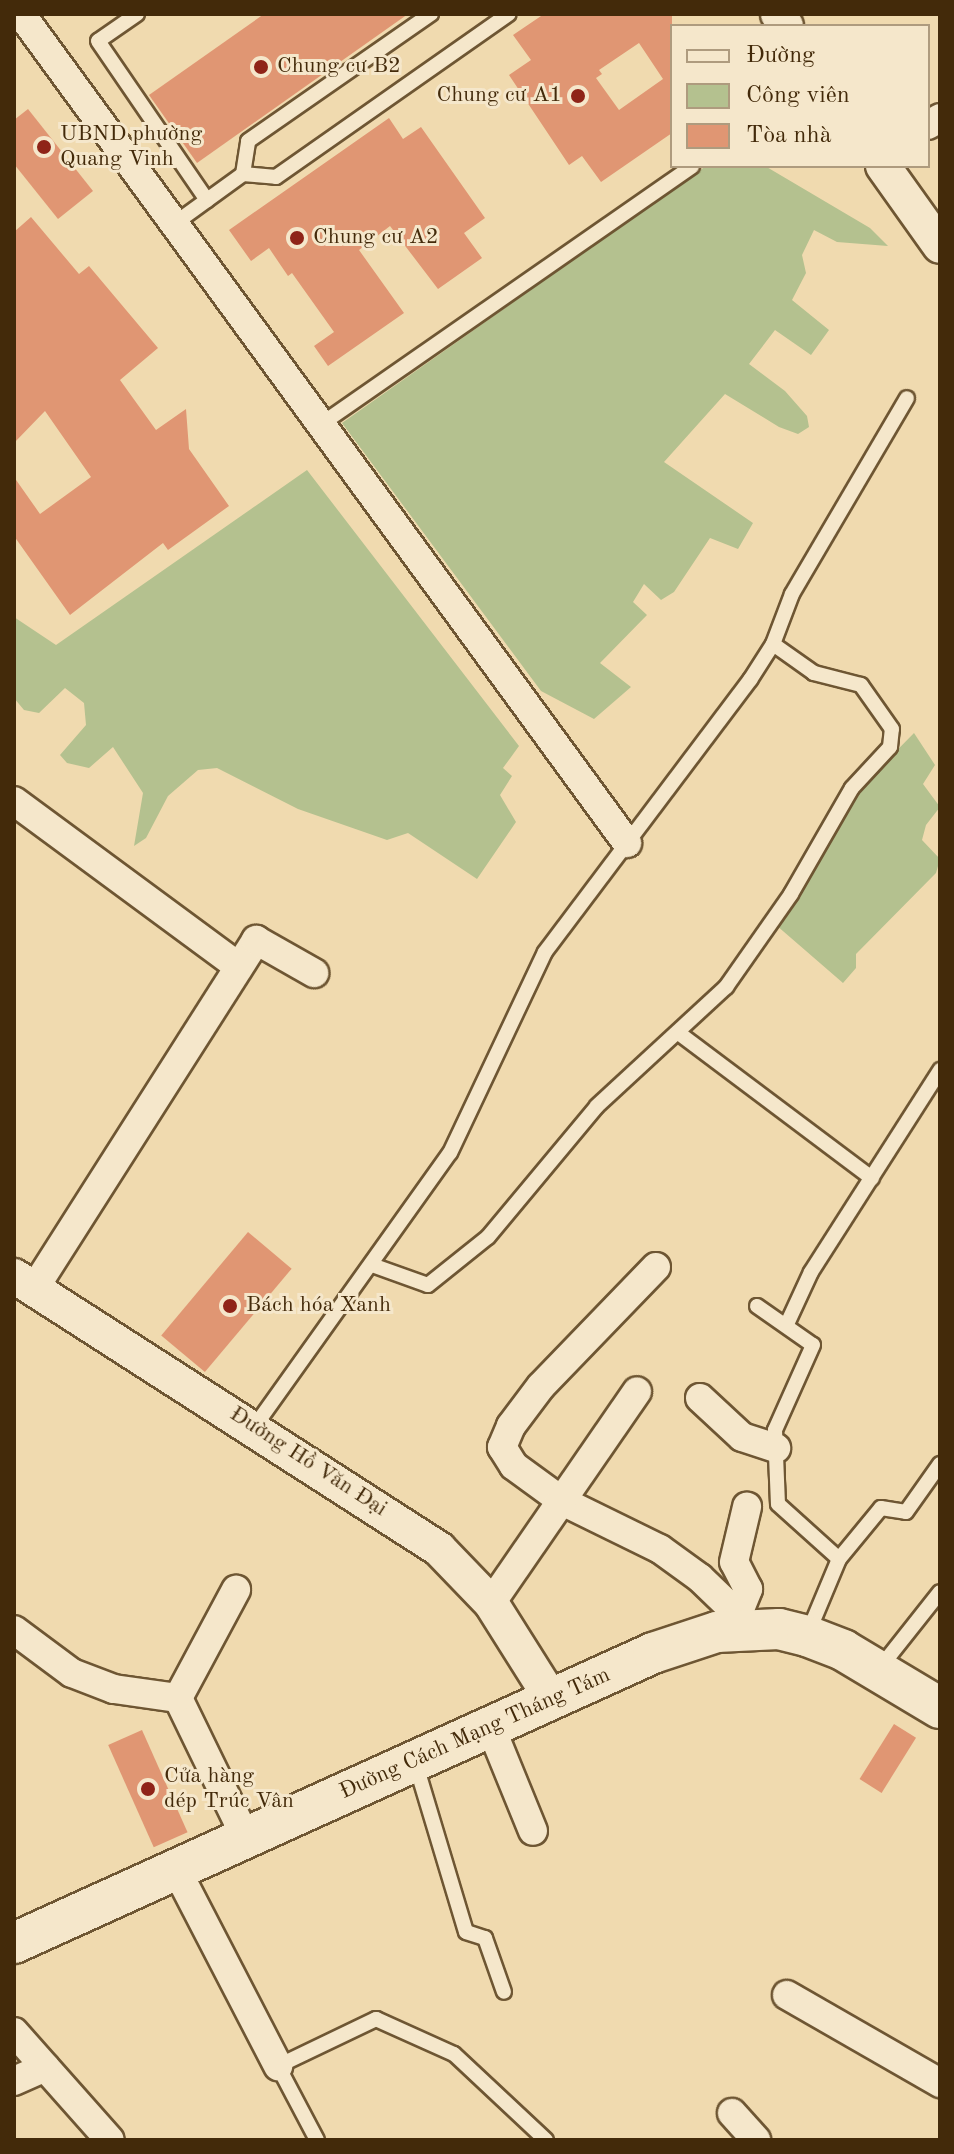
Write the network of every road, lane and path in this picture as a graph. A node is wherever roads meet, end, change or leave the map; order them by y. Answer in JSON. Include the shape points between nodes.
{"nodes":[{"id":1,"x":21,"y":14,"type":"edge"},
{"id":2,"x":137,"y":14,"type":"edge"},
{"id":3,"x":431,"y":14,"type":"edge"},
{"id":4,"x":509,"y":14,"type":"edge"},
{"id":5,"x":689,"y":168,"type":"edge"},
{"id":6,"x":884,"y":168,"type":"edge"},
{"id":7,"x":243,"y":174,"type":"junction"},
{"id":8,"x":207,"y":200,"type":"junction"},
{"id":9,"x":174,"y":224,"type":"junction"},
{"id":10,"x":940,"y":246,"type":"edge"},
{"id":11,"x":907,"y":398,"type":"dead end"},
{"id":12,"x":320,"y":425,"type":"junction"},
{"id":13,"x":773,"y":644,"type":"junction"},
{"id":14,"x":14,"y":801,"type":"edge"},
{"id":15,"x":627,"y":843,"type":"junction"},
{"id":16,"x":238,"y":966,"type":"junction"},
{"id":17,"x":314,"y":973,"type":"dead end"},
{"id":18,"x":680,"y":1034,"type":"junction"},
{"id":19,"x":940,"y":1070,"type":"edge"},
{"id":20,"x":872,"y":1178,"type":"junction"},
{"id":21,"x":372,"y":1265,"type":"junction"},
{"id":22,"x":656,"y":1267,"type":"dead end"},
{"id":23,"x":24,"y":1282,"type":"edge"},
{"id":24,"x":757,"y":1306,"type":"dead end"},
{"id":25,"x":787,"y":1324,"type":"junction"},
{"id":26,"x":637,"y":1391,"type":"dead end"},
{"id":27,"x":700,"y":1398,"type":"dead end"},
{"id":28,"x":255,"y":1426,"type":"junction"},
{"id":29,"x":776,"y":1448,"type":"junction"},
{"id":30,"x":940,"y":1464,"type":"edge"},
{"id":31,"x":562,"y":1501,"type":"junction"},
{"id":32,"x":747,"y":1507,"type":"dead end"},
{"id":33,"x":839,"y":1559,"type":"junction"},
{"id":34,"x":236,"y":1590,"type":"dead end"},
{"id":35,"x":940,"y":1592,"type":"edge"},
{"id":36,"x":491,"y":1603,"type":"junction"},
{"id":37,"x":745,"y":1621,"type":"junction"},
{"id":38,"x":14,"y":1630,"type":"edge"},
{"id":39,"x":807,"y":1636,"type":"junction"},
{"id":40,"x":879,"y":1669,"type":"junction"},
{"id":41,"x":178,"y":1698,"type":"junction"},
{"id":42,"x":552,"y":1700,"type":"junction"},
{"id":43,"x":940,"y":1708,"type":"edge"},
{"id":44,"x":491,"y":1728,"type":"junction"},
{"id":45,"x":415,"y":1762,"type":"junction"},
{"id":46,"x":533,"y":1831,"type":"dead end"},
{"id":47,"x":246,"y":1838,"type":"junction"},
{"id":48,"x":177,"y":1871,"type":"junction"},
{"id":49,"x":14,"y":1943,"type":"edge"},
{"id":50,"x":504,"y":1992,"type":"dead end"},
{"id":51,"x":787,"y":1995,"type":"dead end"},
{"id":52,"x":14,"y":2032,"type":"edge"},
{"id":53,"x":278,"y":2066,"type":"junction"},
{"id":54,"x":45,"y":2067,"type":"junction"},
{"id":55,"x":14,"y":2081,"type":"edge"},
{"id":56,"x":940,"y":2083,"type":"edge"},
{"id":57,"x":732,"y":2113,"type":"dead end"},
{"id":58,"x":110,"y":2140,"type":"edge"},
{"id":59,"x":317,"y":2140,"type":"edge"},
{"id":60,"x":546,"y":2140,"type":"edge"},
{"id":61,"x":756,"y":2140,"type":"edge"}],
"edges":[{"from":1,"to":9,"type":"street"},
{"from":2,"to":8,"type":"lane","via":[[98,41]]},
{"from":3,"to":7,"type":"lane","via":[[248,141]]},
{"from":4,"to":7,"type":"lane","via":[[276,177]]},
{"from":5,"to":12,"type":"lane"},
{"from":6,"to":10,"type":"street"},
{"from":7,"to":8,"type":"lane"},
{"from":8,"to":9,"type":"lane"},
{"from":9,"to":12,"type":"street"},
{"from":11,"to":13,"type":"lane","via":[[792,594]]},
{"from":12,"to":15,"type":"street"},
{"from":13,"to":15,"type":"lane"},
{"from":13,"to":18,"type":"lane","via":[[814,673],[861,685],[892,729],[893,742],[852,788],[791,894],[726,987]]},
{"from":14,"to":16,"type":"street"},
{"from":15,"to":21,"type":"lane","via":[[545,952],[460,1135]]},
{"from":16,"to":17,"type":"street","via":[[260,938]]},
{"from":16,"to":23,"type":"street"},
{"from":18,"to":20,"type":"lane"},
{"from":18,"to":21,"type":"lane","via":[[597,1106],[488,1237],[444,1277],[428,1285],[413,1283]]},
{"from":19,"to":20,"type":"lane"},
{"from":20,"to":25,"type":"lane","via":[[811,1272]]},
{"from":21,"to":28,"type":"lane"},
{"from":22,"to":31,"type":"street","via":[[541,1386],[504,1441],[504,1455],[514,1466]]},
{"from":23,"to":28,"type":"street","name":"Đường Hồ Văn Đại"},
{"from":24,"to":25,"type":"lane"},
{"from":25,"to":29,"type":"lane","via":[[813,1345],[779,1417]]},
{"from":26,"to":31,"type":"street"},
{"from":27,"to":29,"type":"street","via":[[742,1437]]},
{"from":28,"to":36,"type":"street","name":"Đường Hồ Văn Đại","via":[[439,1549]]},
{"from":29,"to":33,"type":"lane","via":[[778,1504]]},
{"from":30,"to":33,"type":"lane","via":[[906,1512],[881,1508]]},
{"from":31,"to":36,"type":"street"},
{"from":31,"to":37,"type":"street","via":[[660,1549]]},
{"from":32,"to":37,"type":"street","via":[[734,1562],[748,1589]]},
{"from":33,"to":39,"type":"lane"},
{"from":34,"to":41,"type":"street"},
{"from":35,"to":40,"type":"lane"},
{"from":36,"to":42,"type":"street","name":"Đường Hồ Văn Đại"},
{"from":37,"to":39,"type":"main road","name":"Đường Cách Mạng Tháng Tám"},
{"from":37,"to":42,"type":"main road","name":"Đường Cách Mạng Tháng Tám","via":[[653,1653]]},
{"from":38,"to":41,"type":"street","via":[[72,1673],[114,1689]]},
{"from":39,"to":40,"type":"main road","name":"Đường Cách Mạng Tháng Tám"},
{"from":40,"to":43,"type":"main road","name":"Đường Cách Mạng Tháng Tám"},
{"from":41,"to":47,"type":"street"},
{"from":42,"to":44,"type":"main road","name":"Đường Cách Mạng Tháng Tám"},
{"from":44,"to":45,"type":"main road","name":"Đường Cách Mạng Tháng Tám"},
{"from":44,"to":46,"type":"street"},
{"from":45,"to":47,"type":"main road","name":"Đường Cách Mạng Tháng Tám"},
{"from":45,"to":50,"type":"lane","via":[[466,1932],[485,1938]]},
{"from":47,"to":48,"type":"main road","name":"Đường Cách Mạng Tháng Tám"},
{"from":48,"to":49,"type":"main road","name":"Đường Cách Mạng Tháng Tám"},
{"from":48,"to":53,"type":"street"},
{"from":51,"to":56,"type":"street"},
{"from":52,"to":54,"type":"street"},
{"from":53,"to":59,"type":"lane"},
{"from":53,"to":60,"type":"lane","via":[[353,2027],[386,2019],[454,2054]]},
{"from":54,"to":55,"type":"street"},
{"from":54,"to":58,"type":"street"},
{"from":57,"to":61,"type":"street"}]}
